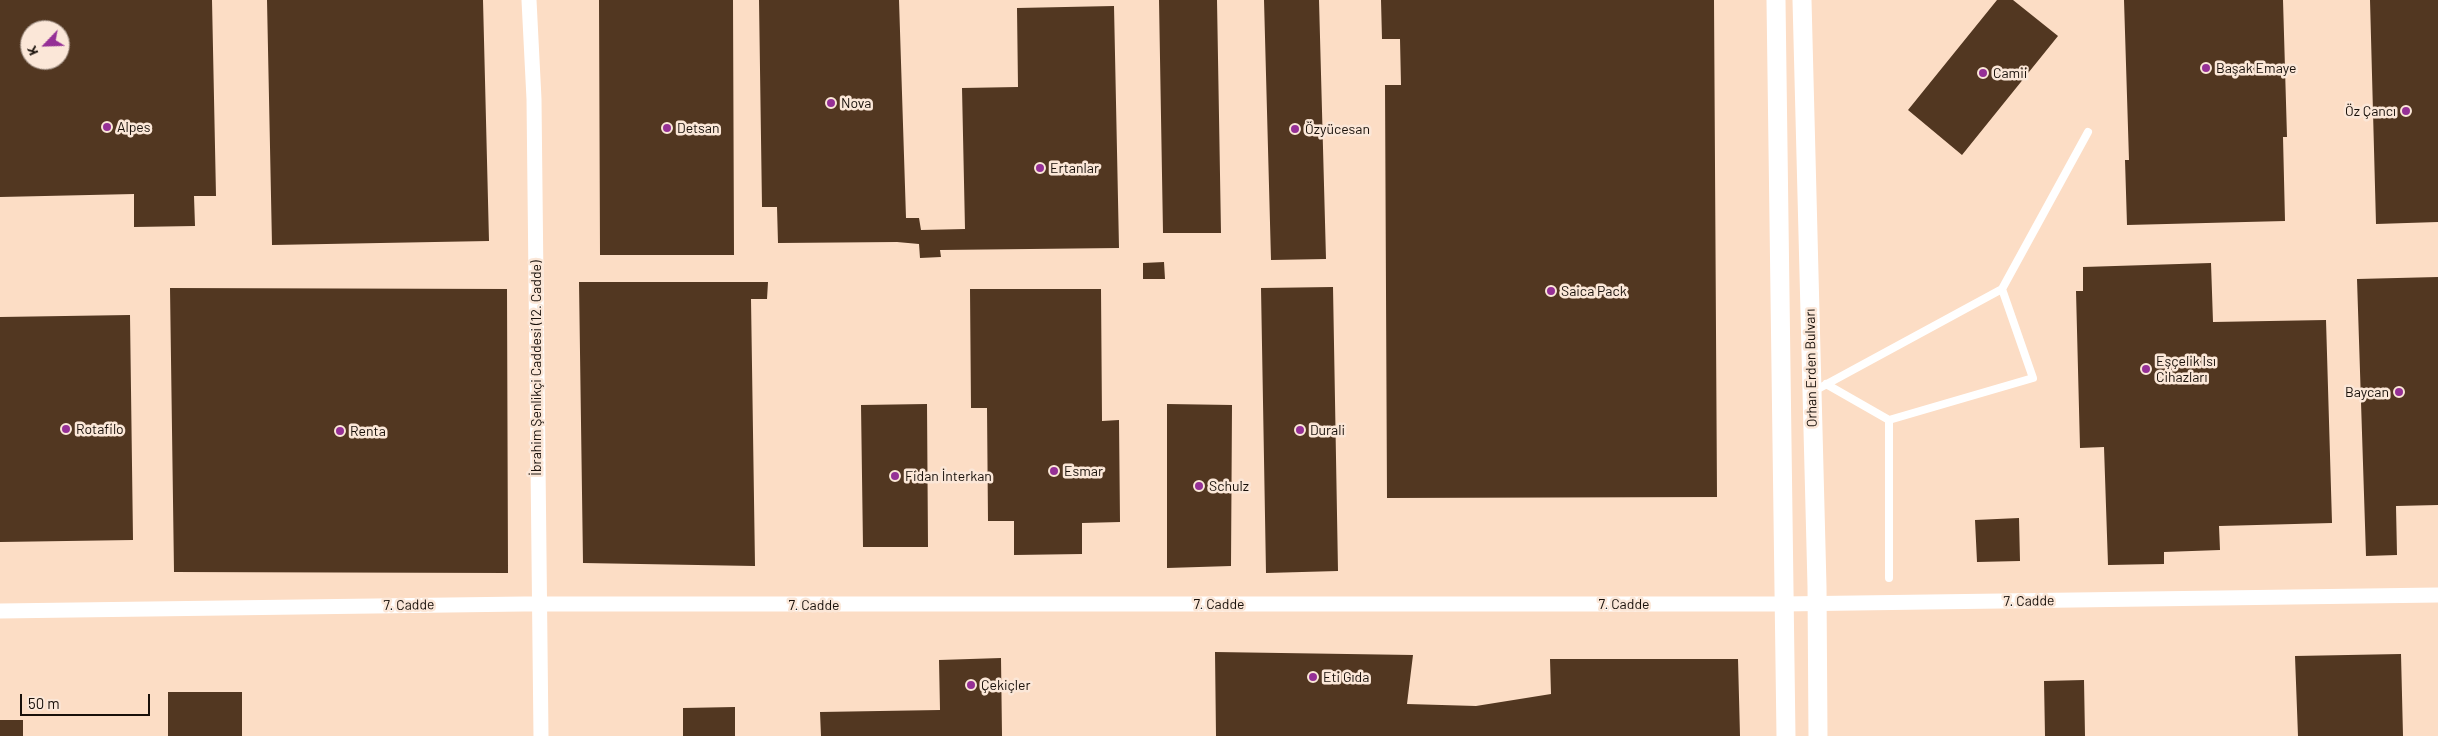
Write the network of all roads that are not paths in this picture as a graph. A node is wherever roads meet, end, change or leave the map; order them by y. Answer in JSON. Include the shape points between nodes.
{"nodes":[{"id":1,"x":529,"y":0,"type":"edge"},
{"id":2,"x":1776,"y":0,"type":"edge"},
{"id":3,"x":1802,"y":0,"type":"edge"},
{"id":4,"x":2088,"y":132,"type":"dead end"},
{"id":5,"x":2002,"y":289,"type":"junction"},
{"id":6,"x":1819,"y":388,"type":"junction"},
{"id":7,"x":1890,"y":420,"type":"junction"},
{"id":8,"x":1889,"y":578,"type":"dead end"},
{"id":9,"x":2438,"y":595,"type":"edge"},
{"id":10,"x":538,"y":604,"type":"junction"},
{"id":11,"x":1783,"y":604,"type":"junction"},
{"id":12,"x":1815,"y":604,"type":"junction"},
{"id":13,"x":0,"y":611,"type":"edge"},
{"id":14,"x":541,"y":736,"type":"edge"},
{"id":15,"x":1786,"y":736,"type":"edge"},
{"id":16,"x":1818,"y":736,"type":"edge"}],
"edges":[{"from":1,"to":10,"type":"street","name":"İbrahim Şenlikçi Caddesi (12. Cadde)","via":[[534,99]]},
{"from":2,"to":11,"type":"street","name":"Orhan Erden Bulvarı","via":[[1785,556]]},
{"from":3,"to":6,"type":"street","name":"Orhan Erden Bulvarı"},
{"from":4,"to":5,"type":"lane"},
{"from":5,"to":6,"type":"lane"},
{"from":5,"to":7,"type":"lane","via":[[2033,378]]},
{"from":6,"to":7,"type":"lane"},
{"from":6,"to":12,"type":"street","name":"Orhan Erden Bulvarı"},
{"from":7,"to":8,"type":"lane"},
{"from":9,"to":12,"type":"street","name":"7. Cadde"},
{"from":10,"to":11,"type":"street","name":"7. Cadde"},
{"from":10,"to":13,"type":"street","name":"7. Cadde"},
{"from":10,"to":14,"type":"street","name":"İbrahim Şenlikçi Caddesi (12. Cadde)"},
{"from":11,"to":12,"type":"street","name":"7. Cadde"},
{"from":11,"to":15,"type":"street","name":"Orhan Erden Bulvarı"},
{"from":12,"to":16,"type":"street","name":"Orhan Erden Bulvarı"}]}
